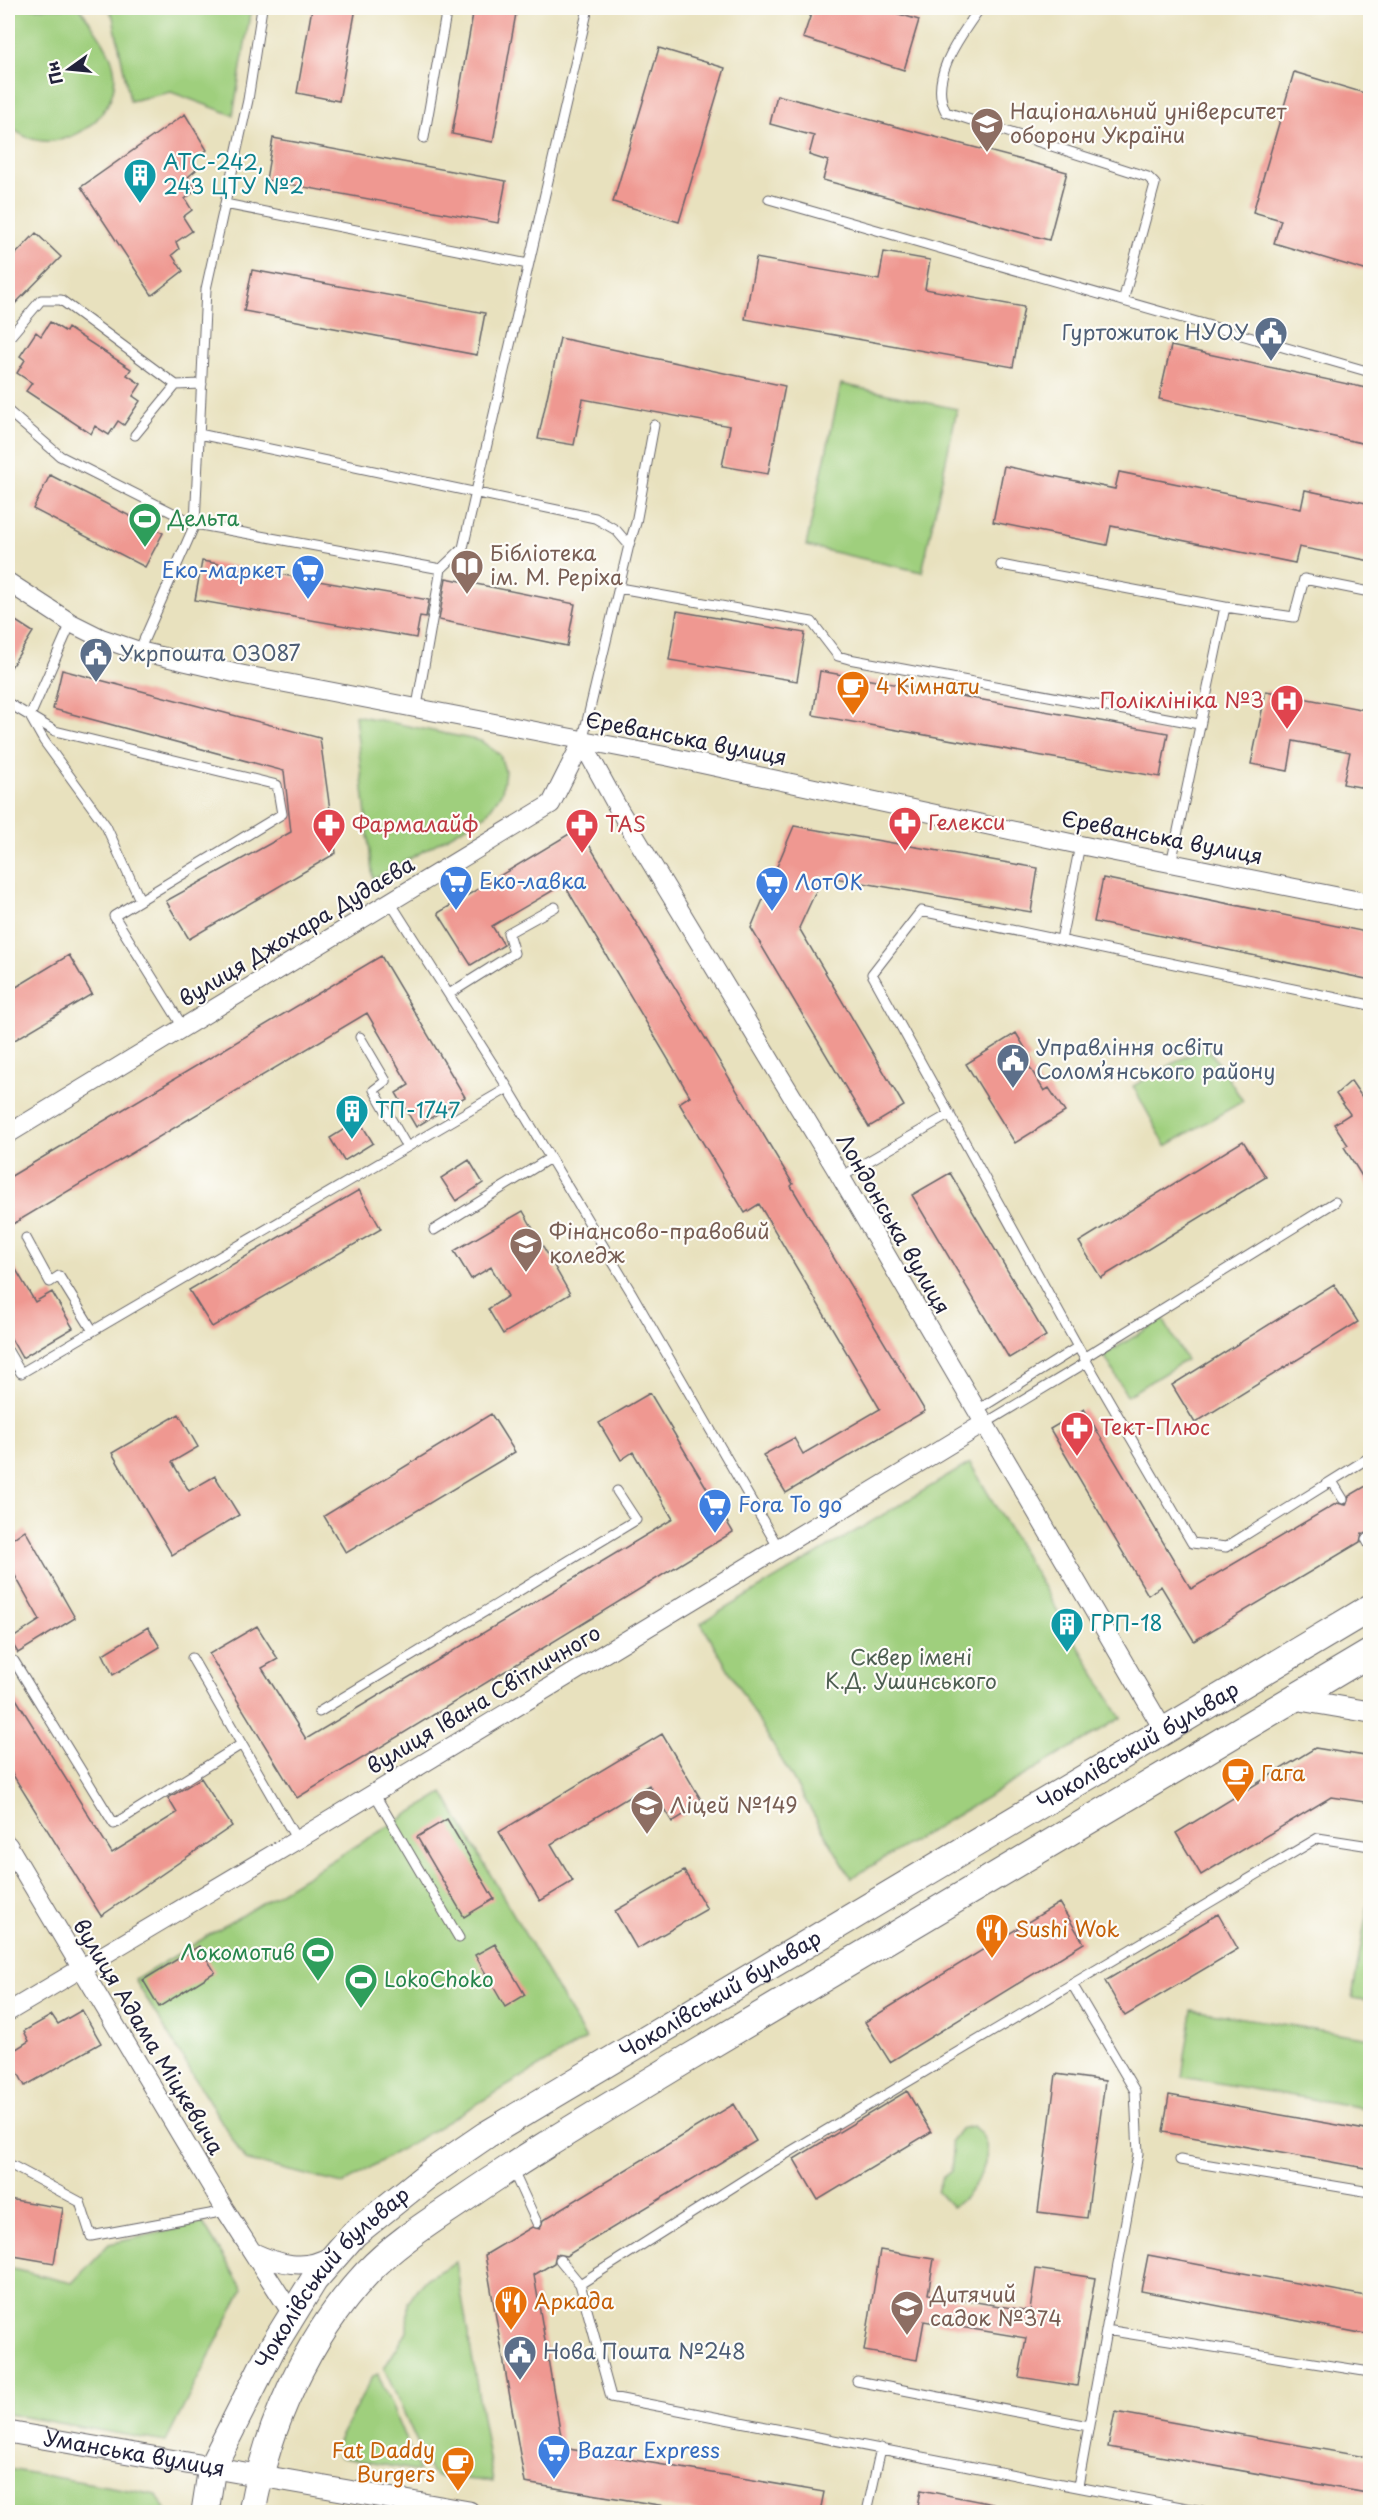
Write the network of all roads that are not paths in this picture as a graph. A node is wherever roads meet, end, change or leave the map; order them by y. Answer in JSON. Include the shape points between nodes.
{"nodes":[{"id":1,"x":262,"y":8,"type":"edge"},
{"id":2,"x":447,"y":8,"type":"edge"},
{"id":3,"x":588,"y":8,"type":"edge"},
{"id":4,"x":980,"y":8,"type":"edge"},
{"id":5,"x":424,"y":138,"type":"dead end"},
{"id":6,"x":769,"y":199,"type":"dead end"},
{"id":7,"x":225,"y":204,"type":"junction"},
{"id":8,"x":528,"y":264,"type":"junction"},
{"id":9,"x":1123,"y":301,"type":"junction"},
{"id":10,"x":8,"y":339,"type":"edge"},
{"id":11,"x":1371,"y":372,"type":"edge"},
{"id":12,"x":202,"y":384,"type":"junction"},
{"id":13,"x":176,"y":385,"type":"junction"},
{"id":14,"x":8,"y":411,"type":"edge"},
{"id":15,"x":654,"y":425,"type":"dead end"},
{"id":16,"x":199,"y":434,"type":"junction"},
{"id":17,"x":135,"y":435,"type":"dead end"},
{"id":18,"x":475,"y":493,"type":"junction"},
{"id":19,"x":195,"y":524,"type":"junction"},
{"id":20,"x":628,"y":545,"type":"junction"},
{"id":21,"x":1001,"y":565,"type":"dead end"},
{"id":22,"x":441,"y":570,"type":"junction"},
{"id":23,"x":8,"y":582,"type":"edge"},
{"id":24,"x":619,"y":588,"type":"junction"},
{"id":25,"x":1371,"y":592,"type":"edge"},
{"id":26,"x":1225,"y":607,"type":"junction"},
{"id":27,"x":71,"y":623,"type":"junction"},
{"id":28,"x":139,"y":651,"type":"junction"},
{"id":29,"x":8,"y":703,"type":"edge"},
{"id":30,"x":417,"y":706,"type":"junction"},
{"id":31,"x":30,"y":716,"type":"junction"},
{"id":32,"x":1199,"y":724,"type":"junction"},
{"id":33,"x":582,"y":742,"type":"junction"},
{"id":34,"x":1080,"y":845,"type":"junction"},
{"id":35,"x":1171,"y":864,"type":"junction"},
{"id":36,"x":140,"y":900,"type":"junction"},
{"id":37,"x":390,"y":902,"type":"junction"},
{"id":38,"x":1371,"y":903,"type":"edge"},
{"id":39,"x":555,"y":907,"type":"dead end"},
{"id":40,"x":1060,"y":940,"type":"junction"},
{"id":41,"x":448,"y":994,"type":"junction"},
{"id":42,"x":1371,"y":1005,"type":"edge"},
{"id":43,"x":183,"y":1027,"type":"junction"},
{"id":44,"x":360,"y":1037,"type":"dead end"},
{"id":45,"x":508,"y":1088,"type":"junction"},
{"id":46,"x":950,"y":1114,"type":"junction"},
{"id":47,"x":8,"y":1134,"type":"edge"},
{"id":48,"x":407,"y":1147,"type":"junction"},
{"id":49,"x":550,"y":1158,"type":"junction"},
{"id":50,"x":841,"y":1178,"type":"junction"},
{"id":51,"x":1335,"y":1202,"type":"dead end"},
{"id":52,"x":434,"y":1230,"type":"dead end"},
{"id":53,"x":26,"y":1238,"type":"dead end"},
{"id":54,"x":93,"y":1331,"type":"junction"},
{"id":55,"x":1078,"y":1347,"type":"junction"},
{"id":56,"x":8,"y":1351,"type":"edge"},
{"id":57,"x":1086,"y":1359,"type":"junction"},
{"id":58,"x":979,"y":1418,"type":"junction"},
{"id":59,"x":1371,"y":1457,"type":"edge"},
{"id":60,"x":1332,"y":1481,"type":"junction"},
{"id":61,"x":617,"y":1491,"type":"dead end"},
{"id":62,"x":1343,"y":1499,"type":"dead end"},
{"id":63,"x":778,"y":1547,"type":"junction"},
{"id":64,"x":1371,"y":1608,"type":"edge"},
{"id":65,"x":1371,"y":1653,"type":"edge"},
{"id":66,"x":192,"y":1658,"type":"dead end"},
{"id":67,"x":14,"y":1661,"type":"dead end"},
{"id":68,"x":1294,"y":1699,"type":"junction"},
{"id":69,"x":319,"y":1712,"type":"dead end"},
{"id":70,"x":1371,"y":1712,"type":"edge"},
{"id":71,"x":1164,"y":1731,"type":"junction"},
{"id":72,"x":242,"y":1744,"type":"junction"},
{"id":73,"x":374,"y":1793,"type":"junction"},
{"id":74,"x":297,"y":1840,"type":"junction"},
{"id":75,"x":8,"y":1845,"type":"edge"},
{"id":76,"x":1371,"y":1846,"type":"edge"},
{"id":77,"x":459,"y":1938,"type":"dead end"},
{"id":78,"x":81,"y":1968,"type":"junction"},
{"id":79,"x":1072,"y":1984,"type":"junction"},
{"id":80,"x":8,"y":2012,"type":"edge"},
{"id":81,"x":1180,"y":2160,"type":"dead end"},
{"id":82,"x":511,"y":2166,"type":"junction"},
{"id":83,"x":8,"y":2167,"type":"edge"},
{"id":84,"x":1371,"y":2192,"type":"edge"},
{"id":85,"x":226,"y":2211,"type":"junction"},
{"id":86,"x":537,"y":2223,"type":"dead end"},
{"id":87,"x":338,"y":2251,"type":"junction"},
{"id":88,"x":253,"y":2252,"type":"junction"},
{"id":89,"x":560,"y":2260,"type":"dead end"},
{"id":90,"x":580,"y":2284,"type":"junction"},
{"id":91,"x":292,"y":2314,"type":"junction"},
{"id":92,"x":1106,"y":2330,"type":"junction"},
{"id":93,"x":1371,"y":2372,"type":"edge"},
{"id":94,"x":857,"y":2381,"type":"dead end"},
{"id":95,"x":1088,"y":2426,"type":"junction"},
{"id":96,"x":8,"y":2432,"type":"edge"},
{"id":97,"x":881,"y":2448,"type":"junction"},
{"id":98,"x":213,"y":2467,"type":"junction"},
{"id":99,"x":258,"y":2476,"type":"junction"},
{"id":100,"x":1078,"y":2486,"type":"junction"},
{"id":101,"x":205,"y":2512,"type":"edge"},
{"id":102,"x":252,"y":2512,"type":"edge"},
{"id":103,"x":469,"y":2512,"type":"edge"},
{"id":104,"x":867,"y":2512,"type":"edge"},
{"id":105,"x":1207,"y":2512,"type":"edge"}],
"edges":[{"from":1,"to":7,"type":"lane","via":[[248,100]]},
{"from":2,"to":5,"type":"lane"},
{"from":3,"to":8,"type":"lane"},
{"from":4,"to":9,"type":"lane","via":[[958,40],[942,78],[941,96],[946,112],[1148,177],[1155,184]]},
{"from":6,"to":9,"type":"lane"},
{"from":7,"to":8,"type":"lane"},
{"from":7,"to":12,"type":"lane","via":[[206,290]]},
{"from":8,"to":18,"type":"lane"},
{"from":9,"to":11,"type":"lane"},
{"from":10,"to":13,"type":"lane","via":[[41,300],[62,300]]},
{"from":12,"to":13,"type":"lane"},
{"from":12,"to":16,"type":"lane"},
{"from":13,"to":17,"type":"lane"},
{"from":14,"to":19,"type":"lane","via":[[60,456]]},
{"from":15,"to":20,"type":"lane","via":[[636,523]]},
{"from":16,"to":18,"type":"lane"},
{"from":16,"to":19,"type":"lane"},
{"from":18,"to":20,"type":"lane","via":[[595,518],[616,530]]},
{"from":18,"to":22,"type":"lane","via":[[463,548]]},
{"from":19,"to":22,"type":"lane"},
{"from":19,"to":28,"type":"lane"},
{"from":20,"to":24,"type":"lane"},
{"from":21,"to":26,"type":"lane"},
{"from":22,"to":30,"type":"lane"},
{"from":23,"to":27,"type":"street","name":"Єреванська вулиця"},
{"from":24,"to":32,"type":"lane","via":[[812,622],[838,656],[849,659]]},
{"from":24,"to":33,"type":"lane"},
{"from":25,"to":26,"type":"lane","via":[[1304,579],[1294,617]]},
{"from":26,"to":32,"type":"lane"},
{"from":27,"to":28,"type":"street","name":"Єреванська вулиця"},
{"from":27,"to":31,"type":"lane"},
{"from":28,"to":30,"type":"street","name":"Єреванська вулиця","via":[[234,673]]},
{"from":29,"to":31,"type":"lane"},
{"from":30,"to":33,"type":"street","name":"Єреванська вулиця"},
{"from":31,"to":36,"type":"lane","via":[[106,826]]},
{"from":31,"to":36,"type":"lane","via":[[55,731],[277,785],[282,814]]},
{"from":32,"to":35,"type":"lane"},
{"from":33,"to":34,"type":"street","name":"Єреванська вулиця","via":[[665,756]]},
{"from":33,"to":37,"type":"street","name":"вулиця Джохара Дудаєва","via":[[551,804]]},
{"from":33,"to":50,"type":"street","name":"Лондонська вулиця"},
{"from":34,"to":35,"type":"street","name":"Єреванська вулиця"},
{"from":34,"to":40,"type":"lane"},
{"from":35,"to":38,"type":"street","name":"Єреванська вулиця"},
{"from":36,"to":43,"type":"lane","via":[[114,916]]},
{"from":37,"to":41,"type":"lane"},
{"from":37,"to":43,"type":"street","name":"вулиця Джохара Дудаєва"},
{"from":39,"to":41,"type":"lane","via":[[508,933],[514,953]]},
{"from":40,"to":42,"type":"lane"},
{"from":40,"to":46,"type":"lane","via":[[921,911],[872,974]]},
{"from":41,"to":45,"type":"lane"},
{"from":43,"to":47,"type":"street","name":"вулиця Джохара Дудаєва"},
{"from":44,"to":48,"type":"lane","via":[[386,1081],[374,1090]]},
{"from":45,"to":48,"type":"lane"},
{"from":45,"to":49,"type":"lane"},
{"from":46,"to":50,"type":"lane"},
{"from":46,"to":55,"type":"lane"},
{"from":48,"to":54,"type":"lane"},
{"from":49,"to":52,"type":"lane"},
{"from":49,"to":63,"type":"lane"},
{"from":50,"to":58,"type":"street","name":"Лондонська вулиця"},
{"from":51,"to":57,"type":"lane"},
{"from":53,"to":54,"type":"lane","via":[[50,1282],[59,1276]]},
{"from":54,"to":56,"type":"lane","via":[[21,1373]]},
{"from":55,"to":57,"type":"lane"},
{"from":55,"to":58,"type":"lane"},
{"from":57,"to":58,"type":"lane"},
{"from":57,"to":60,"type":"lane","via":[[1191,1544],[1226,1547]]},
{"from":58,"to":63,"type":"street","name":"вулиця Івана Світличного"},
{"from":58,"to":71,"type":"street","name":"Лондонська вулиця"},
{"from":59,"to":60,"type":"lane"},
{"from":60,"to":62,"type":"lane"},
{"from":61,"to":69,"type":"lane","via":[[636,1520]]},
{"from":63,"to":73,"type":"street","name":"вулиця Івана Світличного","via":[[534,1705]]},
{"from":64,"to":71,"type":"main road","name":"Чоколівський бульвар"},
{"from":65,"to":68,"type":"main road","name":"Чоколівський бульвар"},
{"from":66,"to":72,"type":"lane"},
{"from":67,"to":72,"type":"lane","via":[[114,1824]]},
{"from":68,"to":70,"type":"street"},
{"from":68,"to":82,"type":"main road","name":"Чоколівський бульвар","via":[[913,1922]]},
{"from":71,"to":87,"type":"main road","name":"Чоколівський бульвар","via":[[486,2134],[429,2174]]},
{"from":72,"to":74,"type":"lane"},
{"from":73,"to":74,"type":"street","name":"вулиця Івана Світличного"},
{"from":73,"to":77,"type":"lane"},
{"from":74,"to":78,"type":"street","name":"вулиця Івана Світличного"},
{"from":75,"to":78,"type":"street","name":"вулиця Адама Міцкевича"},
{"from":76,"to":79,"type":"lane","via":[[1318,1838]]},
{"from":78,"to":80,"type":"street","name":"вулиця Івана Світличного"},
{"from":78,"to":85,"type":"street","name":"вулиця Адама Міцкевича"},
{"from":79,"to":90,"type":"lane","via":[[766,2166]]},
{"from":79,"to":92,"type":"lane","via":[[1135,2091],[1138,2154]]},
{"from":81,"to":84,"type":"lane"},
{"from":82,"to":86,"type":"lane"},
{"from":82,"to":99,"type":"main road","name":"Чоколівський бульвар","via":[[369,2270],[337,2308],[309,2353],[280,2414]]},
{"from":83,"to":85,"type":"lane","via":[[13,2166],[80,2202],[91,2236]]},
{"from":85,"to":88,"type":"street","name":"вулиця Адама Міцкевича"},
{"from":87,"to":88,"type":"street","via":[[314,2264],[299,2266]]},
{"from":87,"to":91,"type":"main road","name":"Чоколівський бульвар"},
{"from":88,"to":91,"type":"street","name":"вулиця Адама Міцкевича"},
{"from":89,"to":90,"type":"lane"},
{"from":90,"to":97,"type":"lane","via":[[611,2397]]},
{"from":91,"to":98,"type":"main road","name":"Чоколівський бульвар"},
{"from":92,"to":93,"type":"lane"},
{"from":92,"to":95,"type":"lane"},
{"from":94,"to":95,"type":"lane"},
{"from":95,"to":100,"type":"lane"},
{"from":96,"to":98,"type":"street","name":"Уманська вулиця"},
{"from":97,"to":100,"type":"lane"},
{"from":97,"to":104,"type":"lane"},
{"from":98,"to":99,"type":"street","name":"Уманська вулиця"},
{"from":98,"to":101,"type":"main road","name":"Чоколівський бульвар"},
{"from":99,"to":102,"type":"main road","name":"Чоколівський бульвар"},
{"from":99,"to":103,"type":"street","name":"Уманська вулиця"},
{"from":100,"to":105,"type":"lane"}]}
